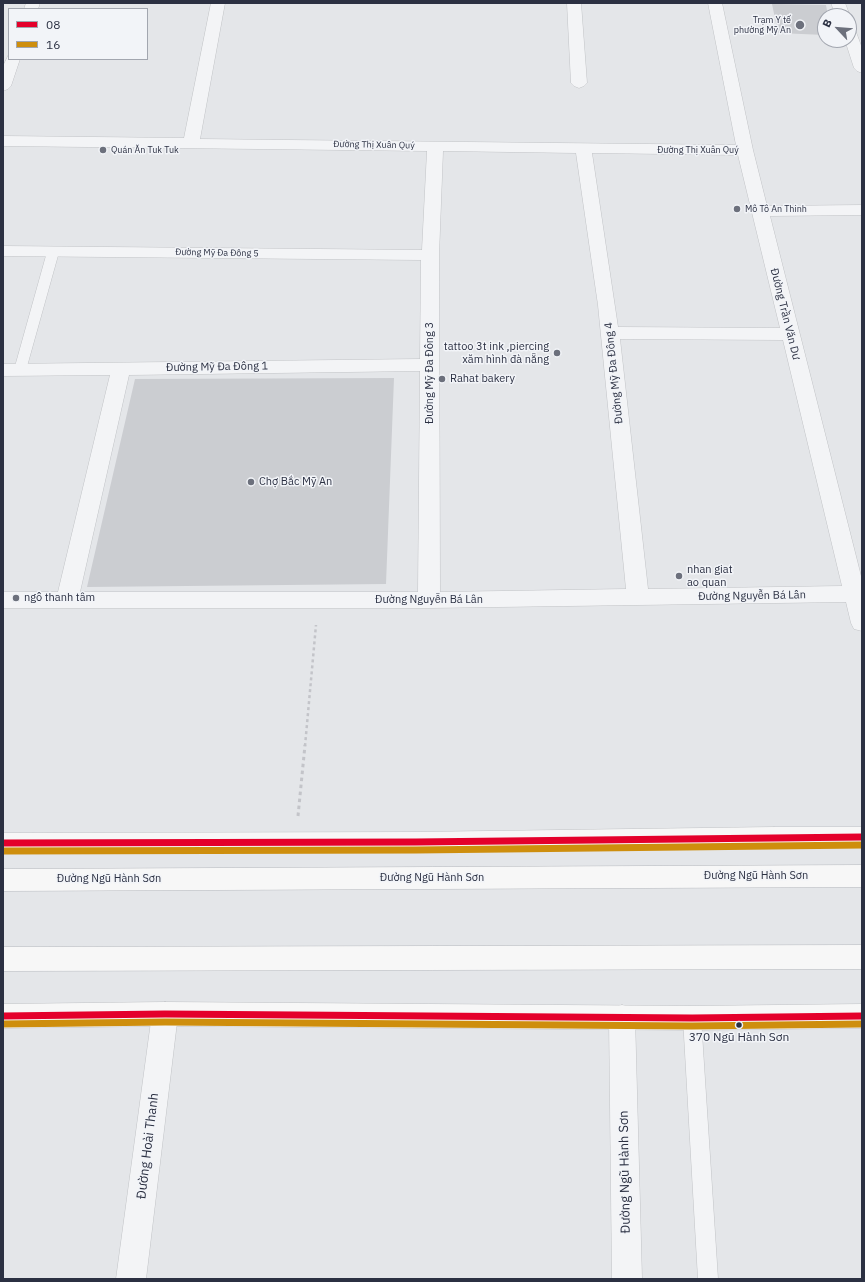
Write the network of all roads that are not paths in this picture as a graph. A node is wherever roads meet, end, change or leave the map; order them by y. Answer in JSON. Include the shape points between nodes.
{"nodes":[{"id":1,"x":218,"y":3,"type":"edge"},
{"id":2,"x":574,"y":3,"type":"edge"},
{"id":3,"x":715,"y":3,"type":"edge"},
{"id":4,"x":855,"y":48,"type":"edge"},
{"id":5,"x":13,"y":60,"type":"edge"},
{"id":6,"x":862,"y":68,"type":"edge"},
{"id":7,"x":579,"y":83,"type":"dead end"},
{"id":8,"x":3,"y":86,"type":"edge"},
{"id":9,"x":3,"y":140,"type":"edge"},
{"id":10,"x":191,"y":142,"type":"junction"},
{"id":11,"x":435,"y":146,"type":"junction"},
{"id":12,"x":583,"y":149,"type":"junction"},
{"id":13,"x":745,"y":150,"type":"junction"},
{"id":14,"x":862,"y":210,"type":"edge"},
{"id":15,"x":760,"y":211,"type":"junction"},
{"id":16,"x":3,"y":251,"type":"edge"},
{"id":17,"x":53,"y":252,"type":"junction"},
{"id":18,"x":430,"y":255,"type":"junction"},
{"id":19,"x":610,"y":333,"type":"junction"},
{"id":20,"x":790,"y":334,"type":"junction"},
{"id":21,"x":430,"y":365,"type":"junction"},
{"id":22,"x":121,"y":368,"type":"junction"},
{"id":23,"x":11,"y":370,"type":"edge"},
{"id":24,"x":854,"y":594,"type":"junction"},
{"id":25,"x":638,"y":598,"type":"junction"},
{"id":26,"x":3,"y":600,"type":"edge"},
{"id":27,"x":67,"y":600,"type":"junction"},
{"id":28,"x":429,"y":600,"type":"junction"},
{"id":29,"x":862,"y":623,"type":"edge"},
{"id":30,"x":862,"y":838,"type":"edge"},
{"id":31,"x":3,"y":843,"type":"edge"},
{"id":32,"x":862,"y":876,"type":"edge"},
{"id":33,"x":3,"y":880,"type":"edge"},
{"id":34,"x":862,"y":958,"type":"edge"},
{"id":35,"x":3,"y":959,"type":"edge"},
{"id":36,"x":165,"y":1014,"type":"junction"},
{"id":37,"x":3,"y":1016,"type":"edge"},
{"id":38,"x":862,"y":1016,"type":"edge"},
{"id":39,"x":622,"y":1017,"type":"junction"},
{"id":40,"x":692,"y":1018,"type":"junction"},
{"id":41,"x":131,"y":1279,"type":"edge"},
{"id":42,"x":627,"y":1279,"type":"edge"},
{"id":43,"x":708,"y":1279,"type":"edge"}],
"edges":[{"from":1,"to":10,"type":"street"},
{"from":2,"to":7,"type":"street"},
{"from":3,"to":13,"type":"street","name":"Đường Trần Văn Dư"},
{"from":4,"to":6,"type":"street"},
{"from":5,"to":8,"type":"street"},
{"from":9,"to":10,"type":"street","name":"Đường Thị Xuân Quý"},
{"from":10,"to":11,"type":"street","name":"Đường Thị Xuân Quý"},
{"from":11,"to":12,"type":"street","name":"Đường Thị Xuân Quý"},
{"from":11,"to":18,"type":"street","name":"Đường Mỹ Đa Đông 3"},
{"from":12,"to":13,"type":"street","name":"Đường Thị Xuân Quý"},
{"from":12,"to":19,"type":"street","name":"Đường Mỹ Đa Đông 4"},
{"from":13,"to":15,"type":"street","name":"Đường Trần Văn Dư"},
{"from":14,"to":15,"type":"street"},
{"from":15,"to":20,"type":"street","name":"Đường Trần Văn Dư"},
{"from":16,"to":17,"type":"street","name":"Đường Mỹ Đa Đông 5"},
{"from":17,"to":18,"type":"street","name":"Đường Mỹ Đa Đông 5"},
{"from":17,"to":23,"type":"lane"},
{"from":18,"to":21,"type":"street","name":"Đường Mỹ Đa Đông 3"},
{"from":19,"to":20,"type":"street"},
{"from":19,"to":25,"type":"street","name":"Đường Mỹ Đa Đông 4"},
{"from":20,"to":24,"type":"street","name":"Đường Trần Văn Dư"},
{"from":21,"to":22,"type":"street","name":"Đường Mỹ Đa Đông 1"},
{"from":21,"to":28,"type":"street","name":"Đường Mỹ Đa Đông 3"},
{"from":22,"to":23,"type":"street","name":"Đường Mỹ Đa Đông 1"},
{"from":22,"to":27,"type":"street"},
{"from":24,"to":25,"type":"street","name":"Đường Nguyễn Bá Lân"},
{"from":24,"to":29,"type":"street","name":"Đường Trần Văn Dư"},
{"from":25,"to":28,"type":"street","name":"Đường Nguyễn Bá Lân"},
{"from":26,"to":27,"type":"street","name":"Đường Nguyễn Bá Lân"},
{"from":27,"to":28,"type":"street","name":"Đường Nguyễn Bá Lân"},
{"from":30,"to":31,"type":"main road"},
{"from":32,"to":33,"type":"main road","name":"Đường Ngũ Hành Sơn"},
{"from":34,"to":35,"type":"main road"},
{"from":36,"to":37,"type":"main road"},
{"from":36,"to":39,"type":"main road"},
{"from":36,"to":41,"type":"street","name":"Đường Hoài Thanh"},
{"from":38,"to":40,"type":"main road"},
{"from":39,"to":40,"type":"main road"},
{"from":39,"to":42,"type":"street","name":"Đường Ngũ Hành Sơn"},
{"from":40,"to":43,"type":"lane"}]}
